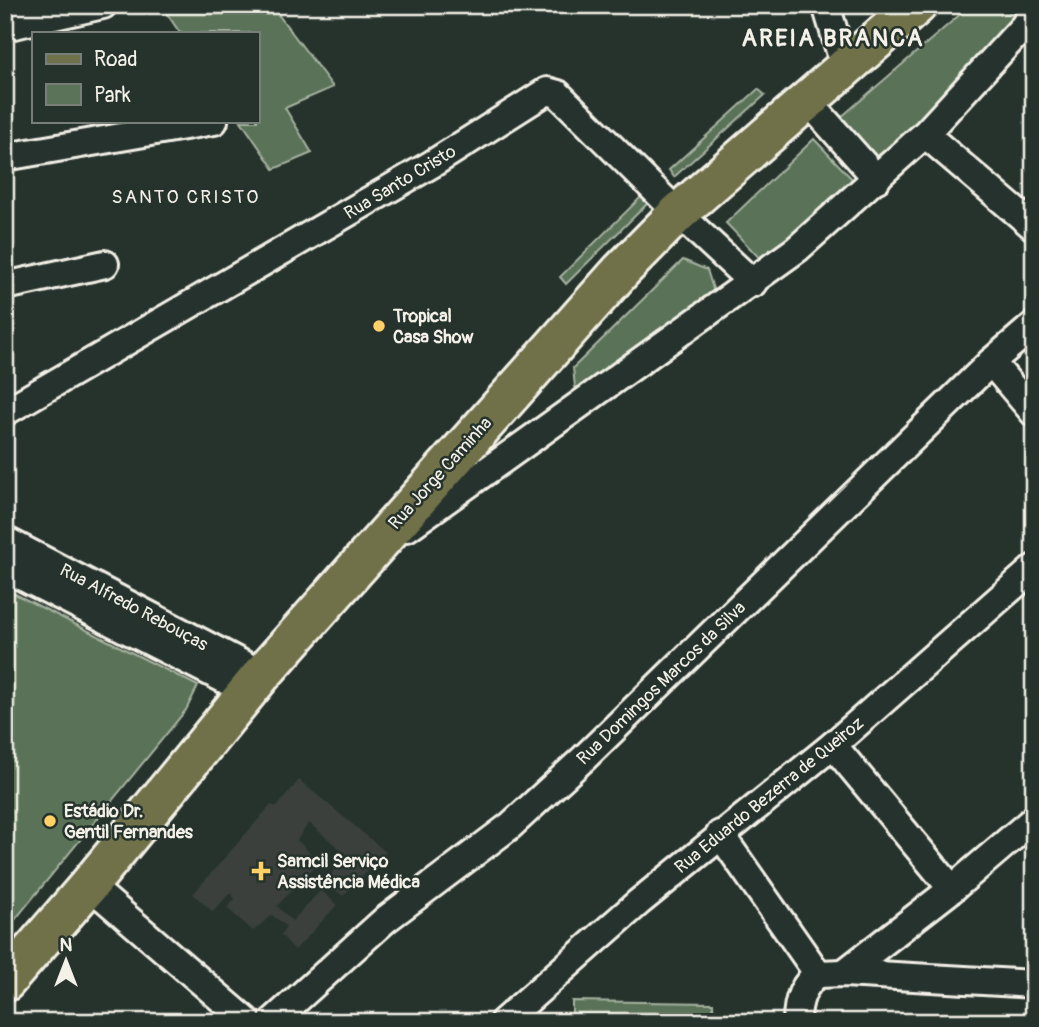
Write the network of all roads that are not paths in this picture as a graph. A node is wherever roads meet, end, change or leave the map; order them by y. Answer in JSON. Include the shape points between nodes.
{"nodes":[{"id":1,"x":103,"y":5,"type":"edge"},
{"id":2,"x":826,"y":5,"type":"edge"},
{"id":3,"x":917,"y":5,"type":"edge"},
{"id":4,"x":1029,"y":5,"type":"edge"},
{"id":5,"x":5,"y":27,"type":"edge"},
{"id":6,"x":845,"y":68,"type":"junction"},
{"id":7,"x":807,"y":100,"type":"junction"},
{"id":8,"x":208,"y":122,"type":"edge"},
{"id":9,"x":925,"y":134,"type":"junction"},
{"id":10,"x":5,"y":157,"type":"edge"},
{"id":11,"x":877,"y":179,"type":"junction"},
{"id":12,"x":678,"y":213,"type":"junction"},
{"id":13,"x":1034,"y":227,"type":"edge"},
{"id":14,"x":104,"y":264,"type":"dead end"},
{"id":15,"x":753,"y":283,"type":"junction"},
{"id":16,"x":5,"y":286,"type":"edge"},
{"id":17,"x":1034,"y":325,"type":"edge"},
{"id":18,"x":991,"y":362,"type":"junction"},
{"id":19,"x":5,"y":412,"type":"edge"},
{"id":20,"x":1034,"y":413,"type":"edge"},
{"id":21,"x":5,"y":540,"type":"edge"},
{"id":22,"x":363,"y":559,"type":"junction"},
{"id":23,"x":5,"y":568,"type":"edge"},
{"id":24,"x":1034,"y":568,"type":"edge"},
{"id":25,"x":256,"y":683,"type":"junction"},
{"id":26,"x":833,"y":745,"type":"junction"},
{"id":27,"x":1034,"y":819,"type":"edge"},
{"id":28,"x":720,"y":834,"type":"junction"},
{"id":29,"x":89,"y":884,"type":"junction"},
{"id":30,"x":952,"y":889,"type":"junction"},
{"id":31,"x":831,"y":973,"type":"junction"},
{"id":32,"x":5,"y":982,"type":"edge"},
{"id":33,"x":1034,"y":984,"type":"edge"},
{"id":34,"x":248,"y":1022,"type":"edge"},
{"id":35,"x":272,"y":1022,"type":"edge"},
{"id":36,"x":503,"y":1022,"type":"edge"},
{"id":37,"x":797,"y":1022,"type":"edge"}],
"edges":[{"from":1,"to":5,"type":"street"},
{"from":2,"to":6,"type":"street"},
{"from":3,"to":6,"type":"main road","name":"Rua Jorge Caminha"},
{"from":4,"to":9,"type":"street","via":[[1032,13],[1024,26]]},
{"from":6,"to":7,"type":"main road","name":"Rua Jorge Caminha"},
{"from":7,"to":11,"type":"street"},
{"from":7,"to":12,"type":"main road","name":"Rua Jorge Caminha"},
{"from":8,"to":10,"type":"street"},
{"from":9,"to":11,"type":"street"},
{"from":9,"to":13,"type":"street"},
{"from":11,"to":15,"type":"street"},
{"from":12,"to":15,"type":"street","name":"Rua Santo Cristo"},
{"from":12,"to":19,"type":"street","name":"Rua Santo Cristo","via":[[558,94],[543,91],[432,164]]},
{"from":12,"to":22,"type":"main road","name":"Rua Jorge Caminha"},
{"from":14,"to":16,"type":"street"},
{"from":15,"to":22,"type":"street"},
{"from":17,"to":18,"type":"street","name":"Rua Domingos Marcos da Silva"},
{"from":18,"to":20,"type":"street"},
{"from":18,"to":35,"type":"street","name":"Rua Domingos Marcos da Silva","via":[[583,759],[510,825],[385,920]]},
{"from":21,"to":25,"type":"street","name":"Rua Alfredo Rebouças"},
{"from":22,"to":25,"type":"main road","name":"Rua Jorge Caminha"},
{"from":23,"to":25,"type":"street","name":"Rua Alfredo Rebouças"},
{"from":24,"to":26,"type":"street","name":"Rua Eduardo Bezerra de Queiroz"},
{"from":25,"to":29,"type":"main road","name":"Rua Jorge Caminha"},
{"from":26,"to":28,"type":"street","name":"Rua Eduardo Bezerra de Queiroz"},
{"from":26,"to":30,"type":"street"},
{"from":27,"to":30,"type":"street"},
{"from":28,"to":31,"type":"street"},
{"from":28,"to":36,"type":"street","name":"Rua Eduardo Bezerra de Queiroz"},
{"from":29,"to":32,"type":"main road","name":"Rua Jorge Caminha"},
{"from":29,"to":34,"type":"street"},
{"from":30,"to":31,"type":"street"},
{"from":31,"to":33,"type":"street"},
{"from":31,"to":37,"type":"street","via":[[807,982]]}]}
